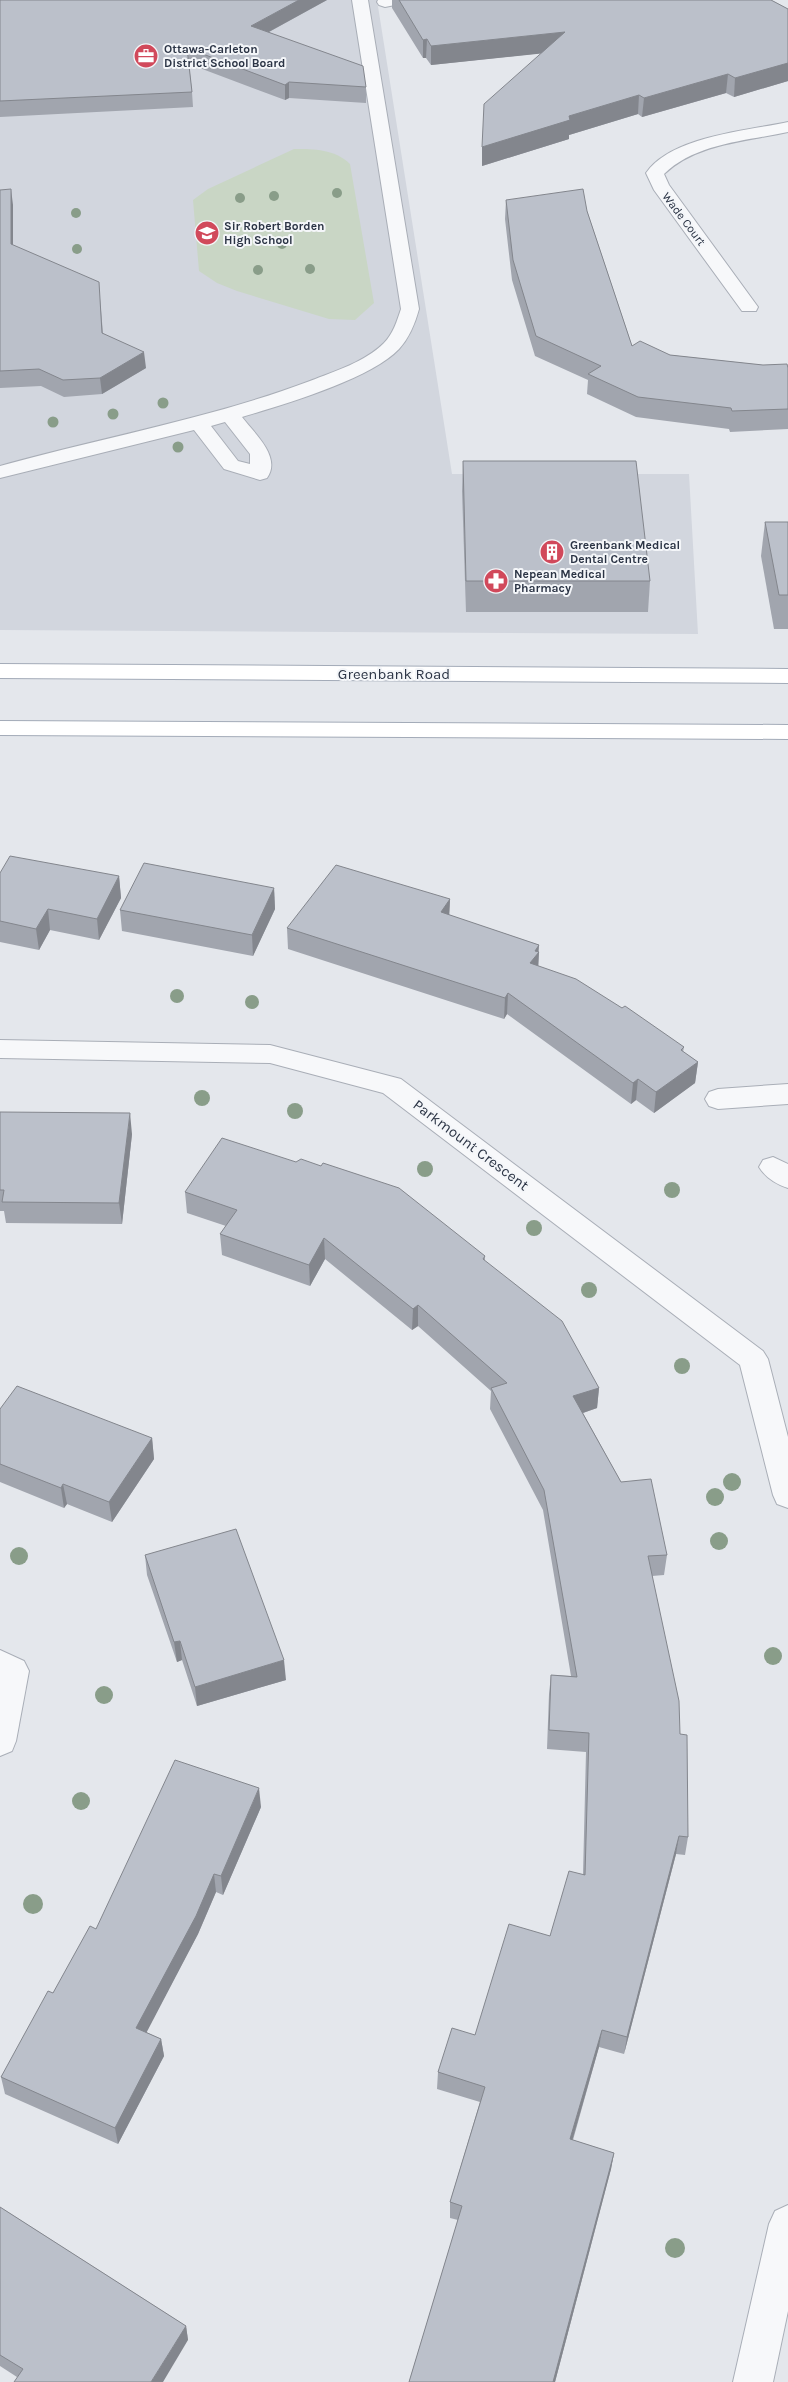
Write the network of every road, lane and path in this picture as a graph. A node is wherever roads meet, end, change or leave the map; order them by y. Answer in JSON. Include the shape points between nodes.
{"nodes":[{"id":1,"x":360,"y":0,"type":"edge"},
{"id":2,"x":788,"y":127,"type":"edge"},
{"id":3,"x":749,"y":307,"type":"dead end"},
{"id":4,"x":229,"y":414,"type":"junction"},
{"id":5,"x":198,"y":422,"type":"junction"},
{"id":6,"x":0,"y":472,"type":"edge"},
{"id":7,"x":0,"y":672,"type":"edge"},
{"id":8,"x":788,"y":676,"type":"edge"},
{"id":9,"x":0,"y":728,"type":"edge"},
{"id":10,"x":788,"y":732,"type":"edge"},
{"id":11,"x":0,"y":1049,"type":"edge"},
{"id":12,"x":788,"y":1094,"type":"edge"},
{"id":13,"x":718,"y":1099,"type":"dead end"},
{"id":14,"x":788,"y":1495,"type":"edge"},
{"id":15,"x":0,"y":1664,"type":"edge"},
{"id":16,"x":0,"y":1741,"type":"edge"},
{"id":17,"x":788,"y":2224,"type":"edge"},
{"id":18,"x":753,"y":2382,"type":"edge"}],
"edges":[{"from":1,"to":4,"type":"street","via":[[410,309],[403,332],[387,350],[355,369],[284,398]]},
{"from":2,"to":3,"type":"street","name":"Wade Court","via":[[686,150],[662,164],[655,173],[660,186]]},
{"from":4,"to":5,"type":"street"},
{"from":4,"to":5,"type":"street","via":[[260,453],[260,474],[231,465]]},
{"from":5,"to":6,"type":"street"},
{"from":7,"to":8,"type":"main road","name":"Greenbank Road"},
{"from":9,"to":10,"type":"main road"},
{"from":11,"to":14,"type":"street","name":"Parkmount Crescent","via":[[270,1054],[392,1086],[753,1359]]},
{"from":12,"to":13,"type":"street"},
{"from":15,"to":16,"type":"street","via":[[13,1671]]},
{"from":17,"to":18,"type":"street"}]}
